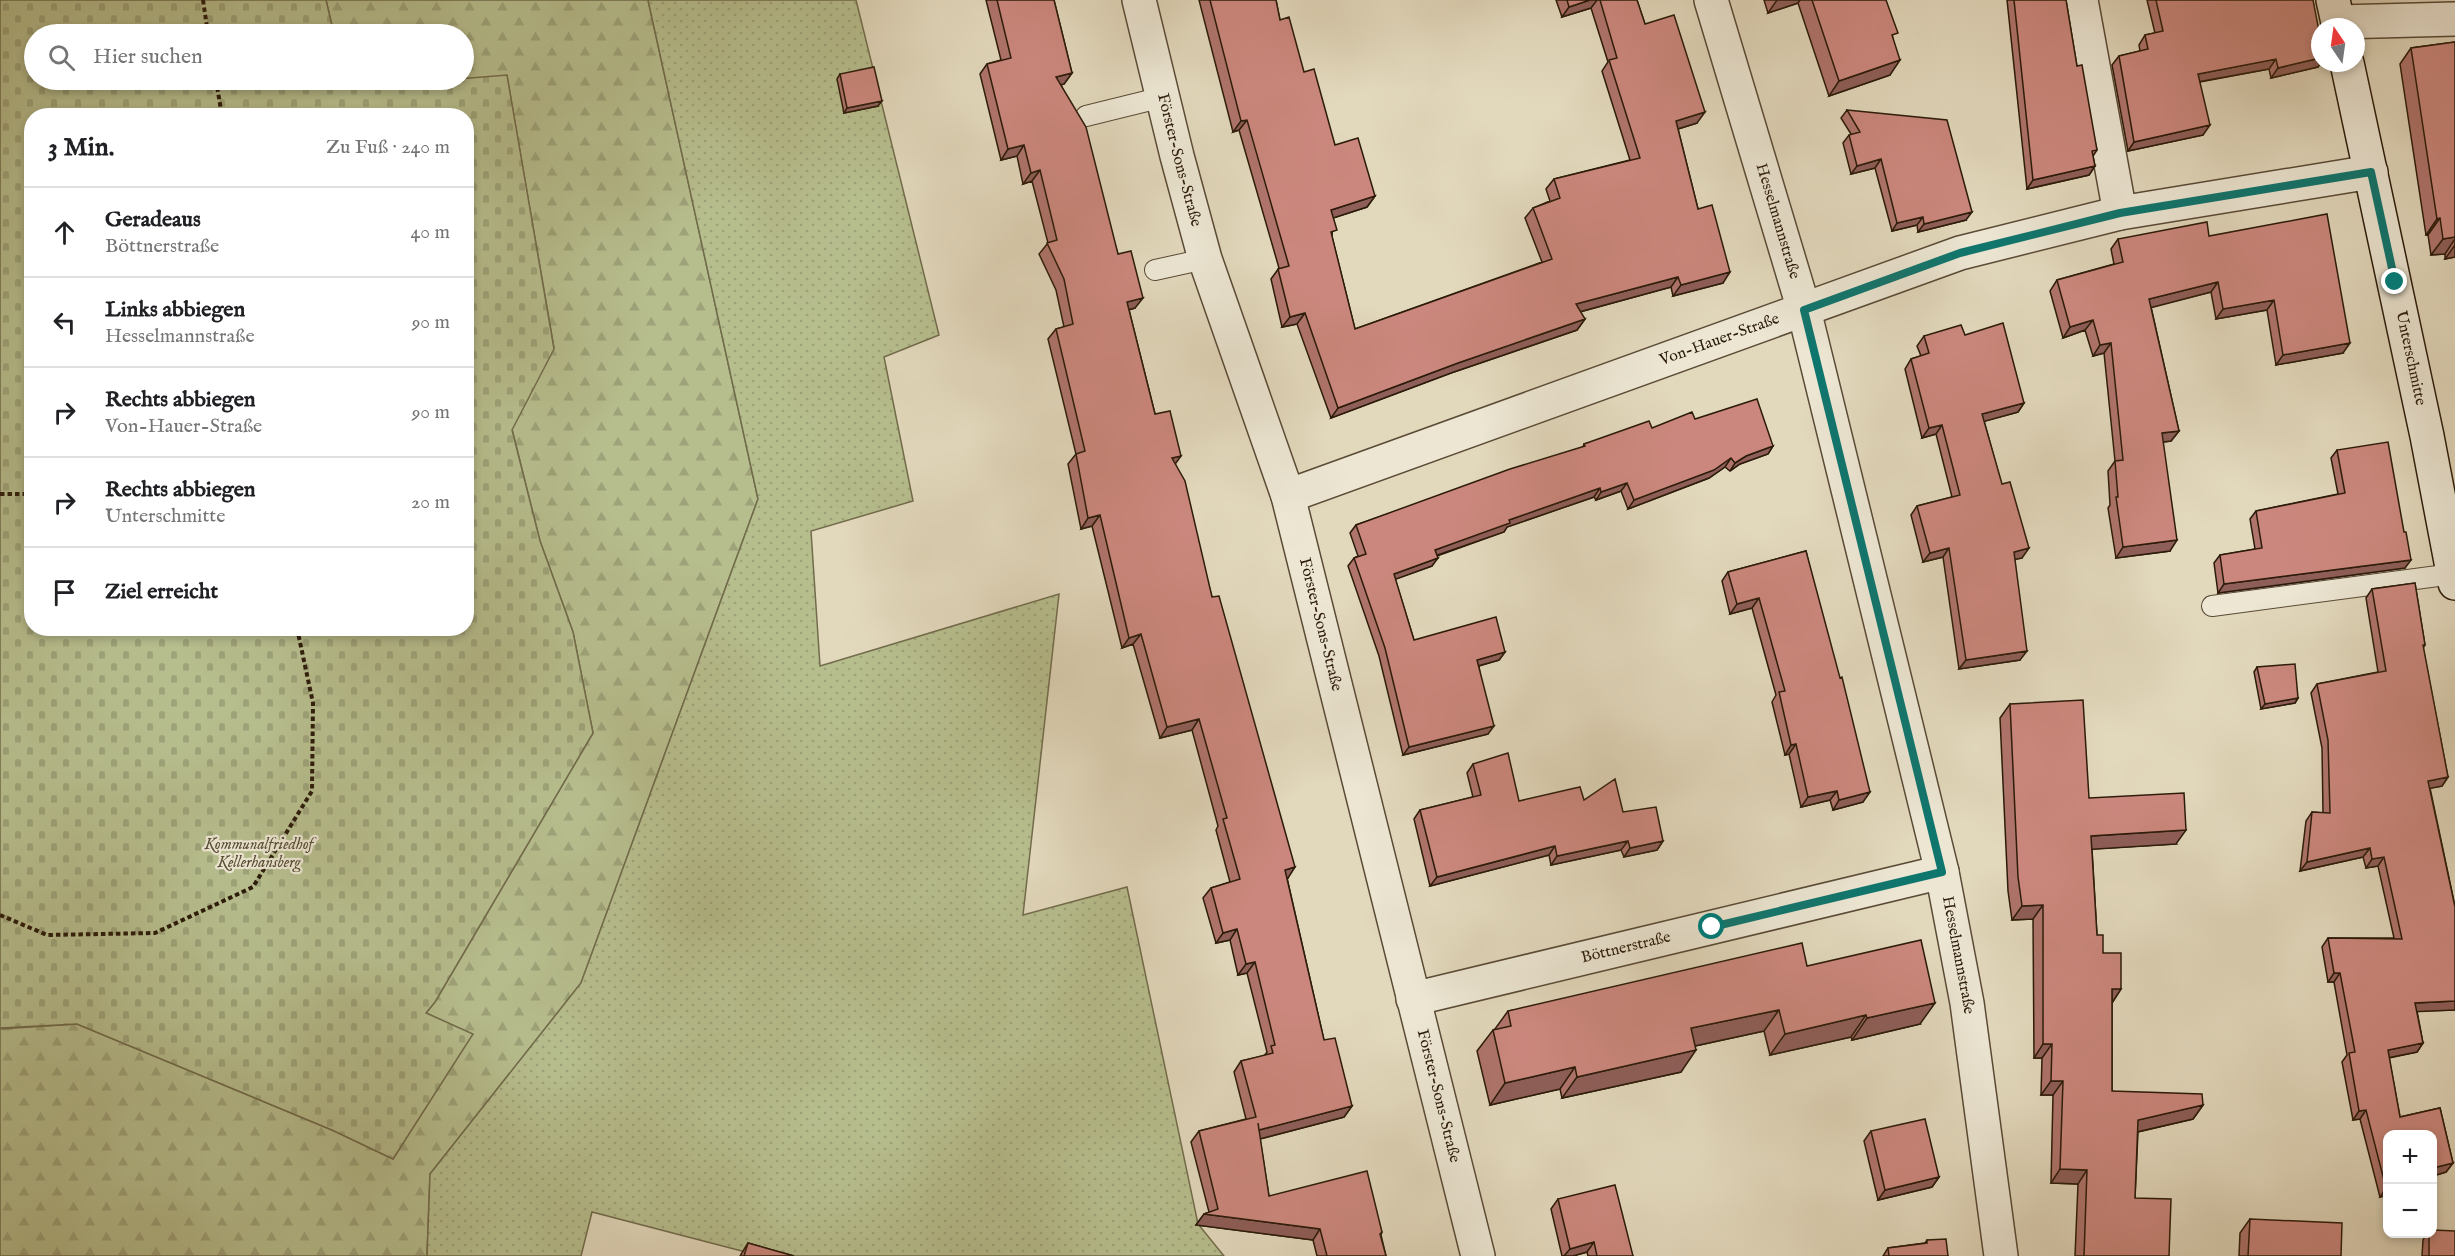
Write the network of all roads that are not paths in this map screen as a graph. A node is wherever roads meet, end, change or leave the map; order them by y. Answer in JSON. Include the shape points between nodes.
{"nodes":[{"id":1,"x":1139,"y":0,"type":"edge"},
{"id":2,"x":1711,"y":0,"type":"edge"},
{"id":3,"x":2081,"y":0,"type":"edge"},
{"id":4,"x":2336,"y":16,"type":"edge"},
{"id":5,"x":2455,"y":19,"type":"edge"},
{"id":6,"x":2349,"y":72,"type":"edge"},
{"id":7,"x":1163,"y":97,"type":"junction"},
{"id":8,"x":1086,"y":116,"type":"dead end"},
{"id":9,"x":2371,"y":172,"type":"junction"},
{"id":10,"x":2120,"y":213,"type":"junction"},
{"id":11,"x":1205,"y":259,"type":"junction"},
{"id":12,"x":1155,"y":270,"type":"dead end"},
{"id":13,"x":1804,"y":310,"type":"junction"},
{"id":14,"x":1288,"y":496,"type":"junction"},
{"id":15,"x":2454,"y":579,"type":"edge"},
{"id":16,"x":2212,"y":606,"type":"dead end"},
{"id":17,"x":1942,"y":872,"type":"junction"},
{"id":18,"x":1413,"y":999,"type":"junction"},
{"id":19,"x":1478,"y":1256,"type":"edge"},
{"id":20,"x":2001,"y":1256,"type":"edge"}],
"edges":[{"from":1,"to":7,"type":"street","name":"Förster-Sons-Straße"},
{"from":2,"to":13,"type":"street","name":"Hesselmannstraße"},
{"from":3,"to":10,"type":"street"},
{"from":4,"to":5,"type":"street"},
{"from":6,"to":9,"type":"street","name":"Unterschmitte"},
{"from":7,"to":8,"type":"lane"},
{"from":7,"to":11,"type":"street","name":"Förster-Sons-Straße"},
{"from":9,"to":10,"type":"street","name":"Von-Hauer-Straße"},
{"from":9,"to":15,"type":"street","name":"Unterschmitte"},
{"from":10,"to":13,"type":"street","name":"Von-Hauer-Straße","via":[[1960,253]]},
{"from":11,"to":12,"type":"lane"},
{"from":11,"to":14,"type":"street","name":"Förster-Sons-Straße"},
{"from":13,"to":14,"type":"street","name":"Von-Hauer-Straße"},
{"from":13,"to":17,"type":"street","name":"Hesselmannstraße"},
{"from":14,"to":18,"type":"street","name":"Förster-Sons-Straße"},
{"from":15,"to":16,"type":"lane"},
{"from":17,"to":18,"type":"street","name":"Böttnerstraße"},
{"from":17,"to":20,"type":"street","name":"Hesselmannstraße","via":[[1967,1003]]},
{"from":18,"to":19,"type":"street","name":"Förster-Sons-Straße"}]}
